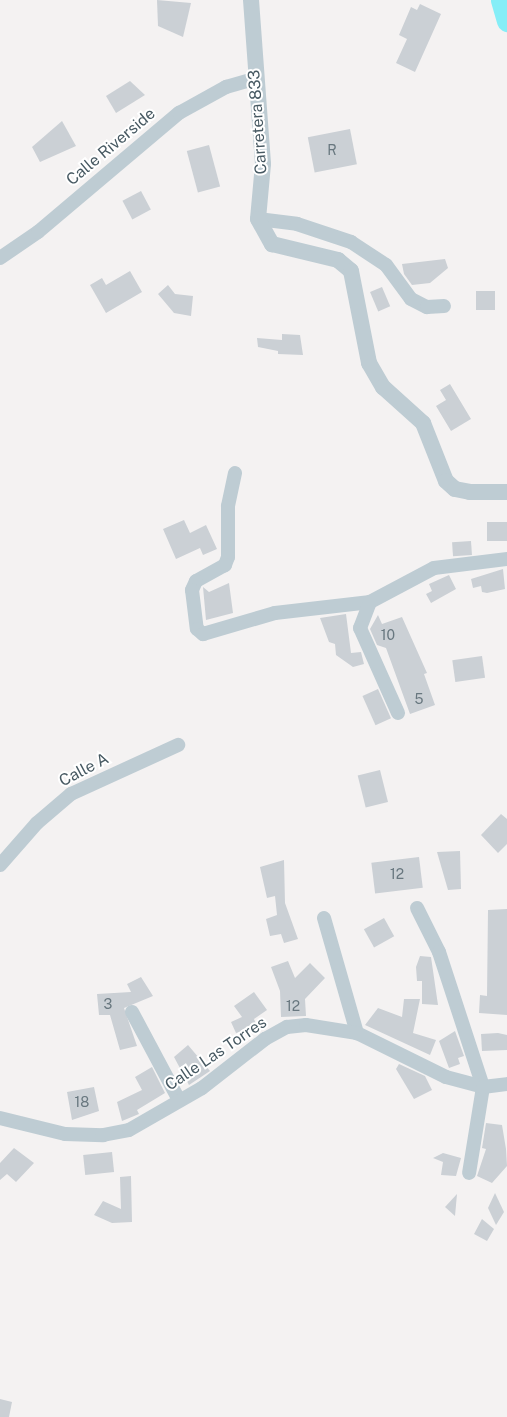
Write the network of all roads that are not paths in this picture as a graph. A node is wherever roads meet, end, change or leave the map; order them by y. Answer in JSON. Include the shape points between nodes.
{"nodes":[{"id":1,"x":251,"y":0,"type":"edge"},
{"id":2,"x":254,"y":79,"type":"junction"},
{"id":3,"x":258,"y":220,"type":"junction"},
{"id":4,"x":0,"y":258,"type":"edge"},
{"id":5,"x":444,"y":306,"type":"dead end"},
{"id":6,"x":235,"y":473,"type":"dead end"},
{"id":7,"x":507,"y":492,"type":"edge"},
{"id":8,"x":507,"y":559,"type":"edge"},
{"id":9,"x":370,"y":602,"type":"junction"},
{"id":10,"x":398,"y":713,"type":"dead end"},
{"id":11,"x":178,"y":745,"type":"dead end"},
{"id":12,"x":0,"y":865,"type":"edge"},
{"id":13,"x":417,"y":908,"type":"dead end"},
{"id":14,"x":324,"y":918,"type":"dead end"},
{"id":15,"x":132,"y":1012,"type":"dead end"},
{"id":16,"x":357,"y":1033,"type":"junction"},
{"id":17,"x":507,"y":1084,"type":"edge"},
{"id":18,"x":483,"y":1087,"type":"junction"},
{"id":19,"x":179,"y":1100,"type":"junction"},
{"id":20,"x":0,"y":1118,"type":"edge"},
{"id":21,"x":469,"y":1173,"type":"dead end"}],
"edges":[{"from":1,"to":2,"type":"street","name":"Carretera 833"},
{"from":2,"to":3,"type":"street","name":"Carretera 833","via":[[264,164]]},
{"from":2,"to":4,"type":"street","name":"Calle Riverside","via":[[226,87],[179,113],[38,232]]},
{"from":3,"to":5,"type":"street","via":[[297,224],[351,242],[386,264],[411,299],[427,307]]},
{"from":3,"to":7,"type":"street","via":[[272,244],[338,260],[351,271],[369,363],[383,387],[423,423],[446,481],[455,489],[470,492]]},
{"from":6,"to":9,"type":"street","via":[[228,506],[228,557],[225,565],[196,581],[192,590],[197,629],[203,634],[275,613]]},
{"from":8,"to":9,"type":"street","via":[[434,568]]},
{"from":9,"to":10,"type":"street","via":[[360,628]]},
{"from":11,"to":12,"type":"street","name":"Calle A","via":[[70,794],[37,823]]},
{"from":13,"to":18,"type":"street","via":[[439,952]]},
{"from":14,"to":16,"type":"street"},
{"from":15,"to":19,"type":"street"},
{"from":16,"to":18,"type":"street","name":"Calle Las Torres","via":[[446,1077]]},
{"from":16,"to":19,"type":"street","name":"Calle Las Torres","via":[[306,1025],[287,1027]]},
{"from":17,"to":18,"type":"street","name":"Calle Las Torres"},
{"from":18,"to":21,"type":"street"},
{"from":19,"to":20,"type":"street","name":"Calle Las Torres","via":[[129,1130],[103,1135],[36,1130]]}]}
